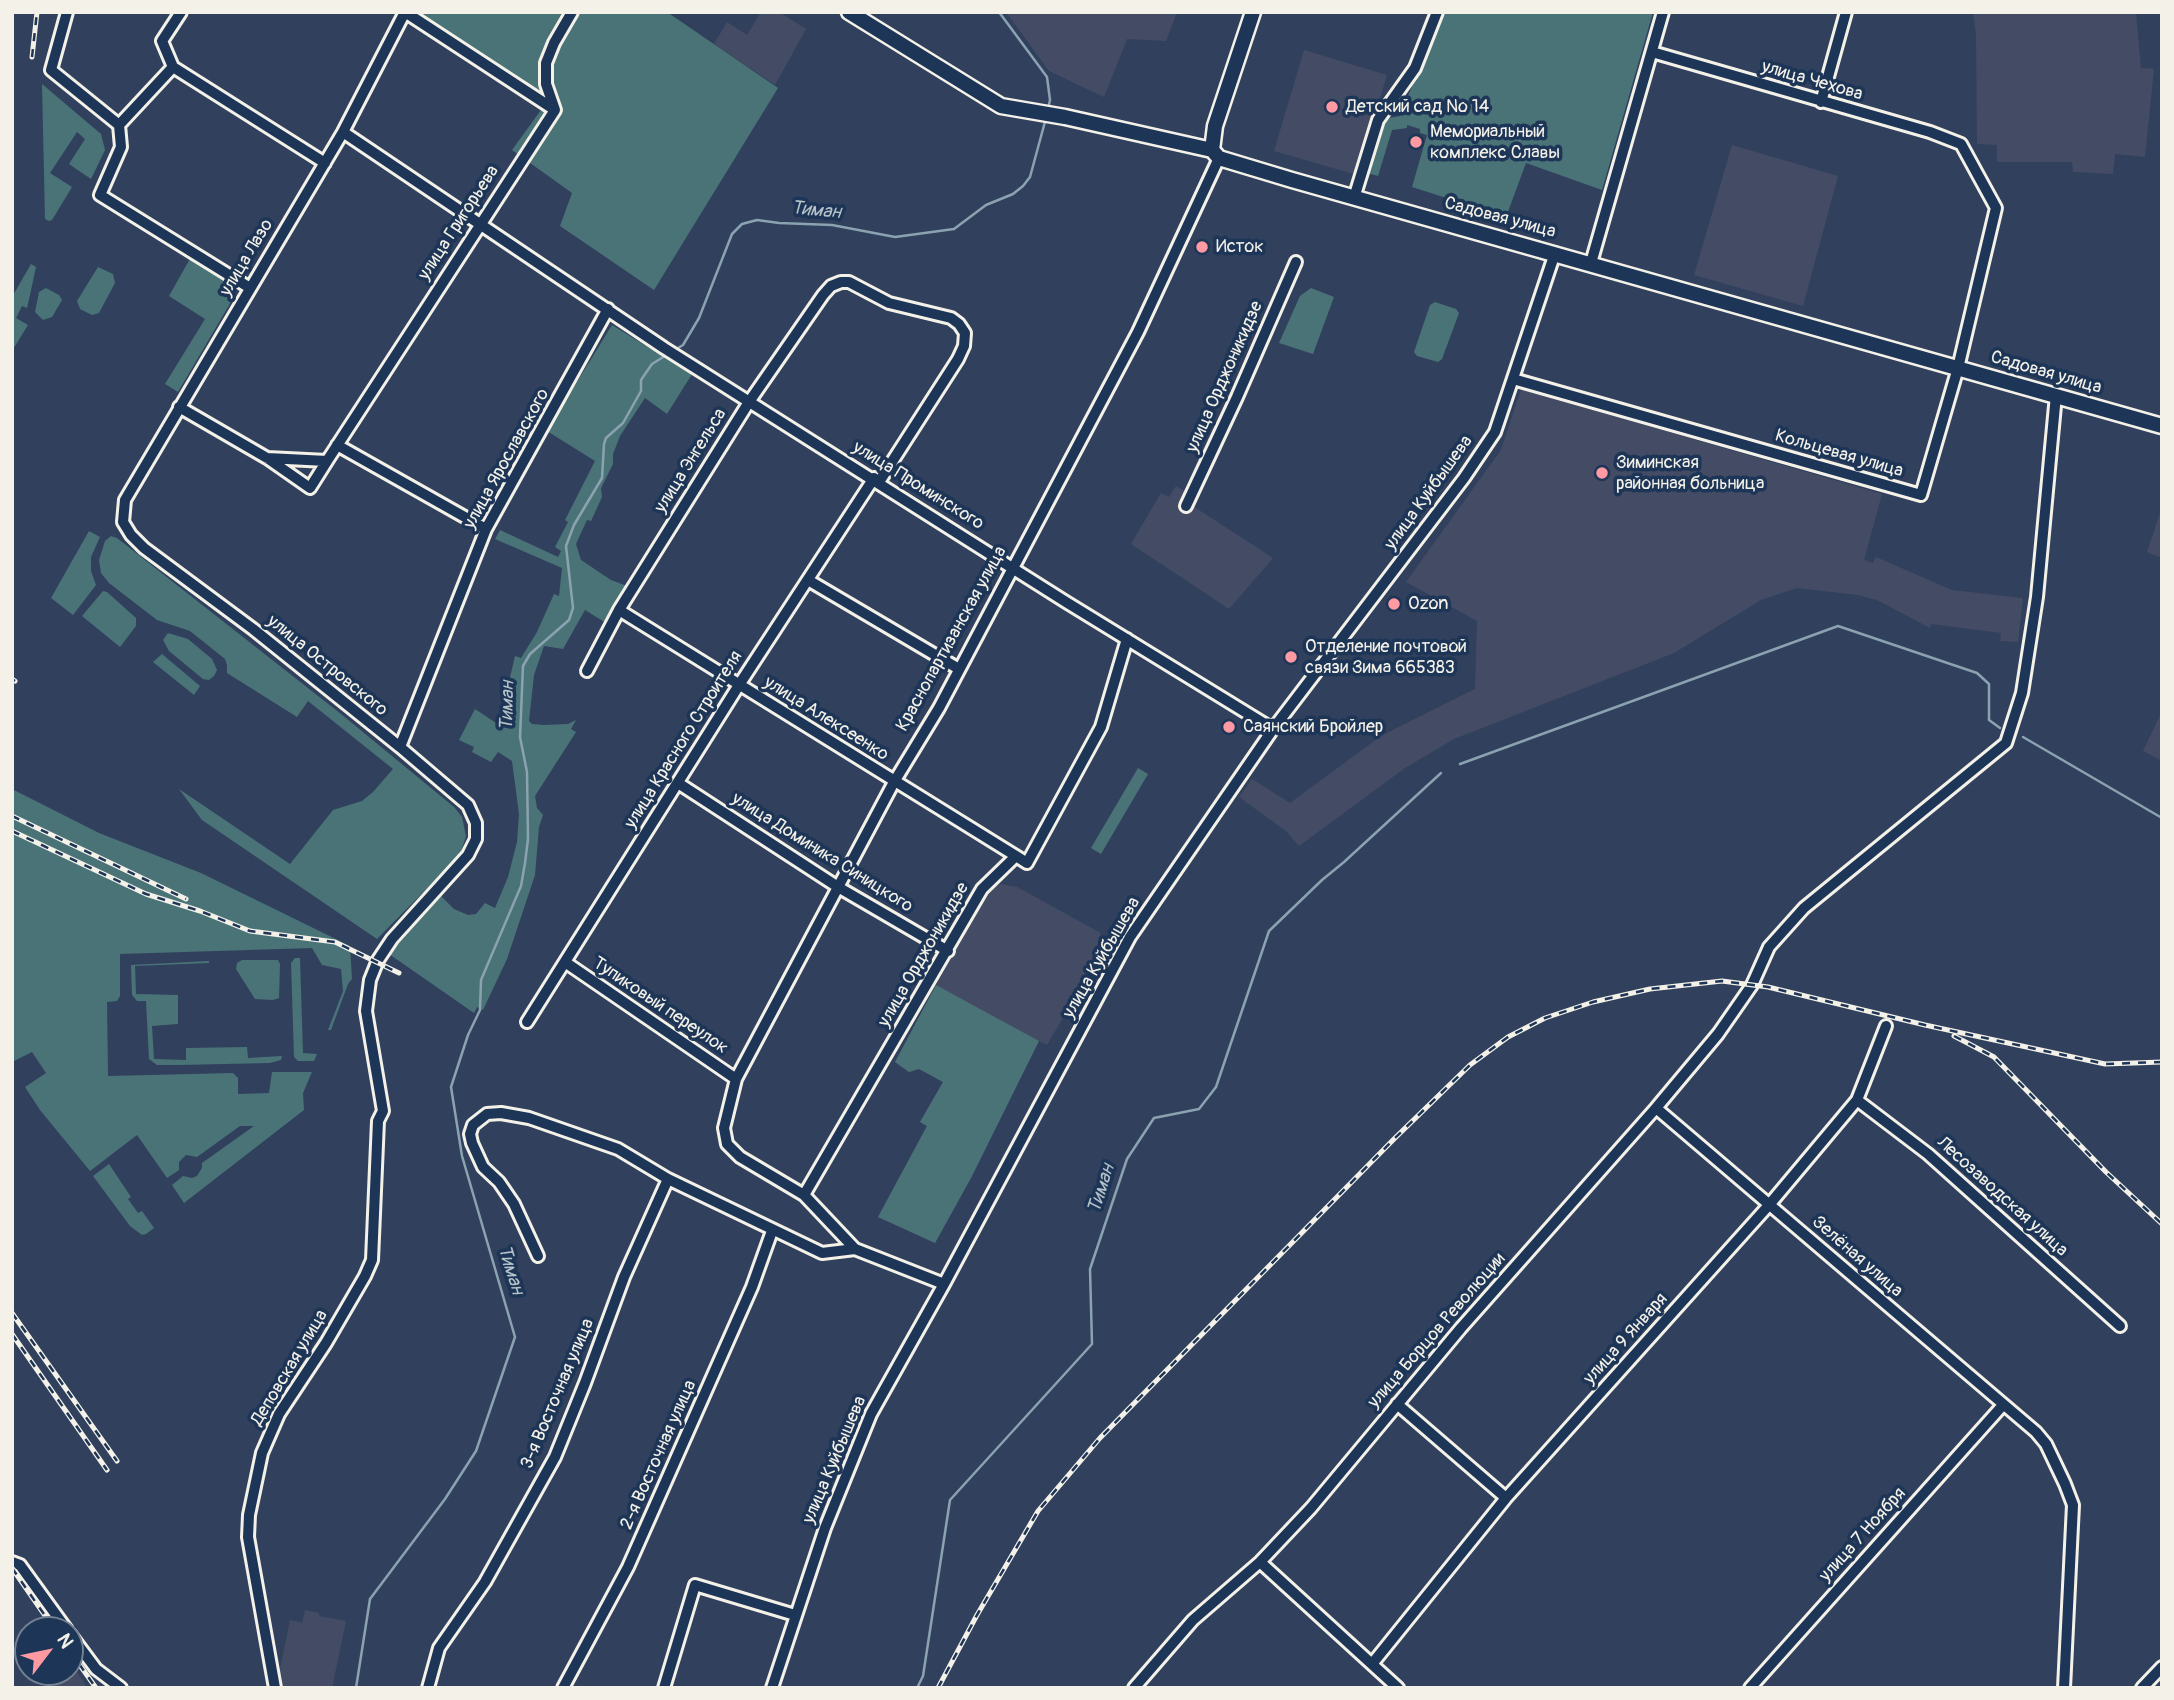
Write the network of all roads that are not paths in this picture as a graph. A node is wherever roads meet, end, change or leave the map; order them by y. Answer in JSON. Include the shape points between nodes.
{"nodes":[{"id":1,"x":67,"y":12,"type":"edge"},
{"id":2,"x":181,"y":12,"type":"edge"},
{"id":3,"x":405,"y":12,"type":"edge"},
{"id":4,"x":572,"y":12,"type":"edge"},
{"id":5,"x":849,"y":12,"type":"edge"},
{"id":6,"x":1253,"y":12,"type":"edge"},
{"id":7,"x":1437,"y":12,"type":"edge"},
{"id":8,"x":1663,"y":12,"type":"edge"},
{"id":9,"x":1846,"y":12,"type":"edge"},
{"id":10,"x":1652,"y":52,"type":"junction"},
{"id":11,"x":173,"y":67,"type":"junction"},
{"id":12,"x":1821,"y":102,"type":"junction"},
{"id":13,"x":555,"y":110,"type":"junction"},
{"id":14,"x":119,"y":125,"type":"junction"},
{"id":15,"x":343,"y":132,"type":"junction"},
{"id":16,"x":1961,"y":145,"type":"joint"},
{"id":17,"x":1215,"y":154,"type":"junction"},
{"id":18,"x":325,"y":163,"type":"junction"},
{"id":19,"x":1354,"y":198,"type":"junction"},
{"id":20,"x":480,"y":223,"type":"junction"},
{"id":21,"x":1555,"y":253,"type":"junction"},
{"id":22,"x":1296,"y":262,"type":"dead end"},
{"id":23,"x":1591,"y":263,"type":"junction"},
{"id":24,"x":250,"y":288,"type":"junction"},
{"id":25,"x":608,"y":309,"type":"junction"},
{"id":26,"x":951,"y":318,"type":"joint"},
{"id":27,"x":1958,"y":368,"type":"junction"},
{"id":28,"x":1513,"y":379,"type":"junction"},
{"id":29,"x":2056,"y":396,"type":"junction"},
{"id":30,"x":749,"y":402,"type":"junction"},
{"id":31,"x":179,"y":407,"type":"junction"},
{"id":32,"x":2162,"y":426,"type":"edge"},
{"id":33,"x":337,"y":445,"type":"junction"},
{"id":34,"x":267,"y":458,"type":"junction"},
{"id":35,"x":327,"y":461,"type":"junction"},
{"id":36,"x":876,"y":480,"type":"junction"},
{"id":37,"x":1185,"y":506,"type":"dead end"},
{"id":38,"x":123,"y":522,"type":"joint"},
{"id":39,"x":486,"y":529,"type":"junction"},
{"id":40,"x":1013,"y":567,"type":"junction"},
{"id":41,"x":808,"y":580,"type":"junction"},
{"id":42,"x":619,"y":610,"type":"junction"},
{"id":43,"x":1127,"y":639,"type":"junction"},
{"id":44,"x":959,"y":669,"type":"junction"},
{"id":45,"x":587,"y":671,"type":"dead end"},
{"id":46,"x":739,"y":685,"type":"junction"},
{"id":47,"x":1273,"y":729,"type":"junction"},
{"id":48,"x":400,"y":747,"type":"junction"},
{"id":49,"x":894,"y":782,"type":"junction"},
{"id":50,"x":678,"y":783,"type":"junction"},
{"id":51,"x":1016,"y":856,"type":"junction"},
{"id":52,"x":838,"y":887,"type":"junction"},
{"id":53,"x":948,"y":951,"type":"junction"},
{"id":54,"x":565,"y":962,"type":"junction"},
{"id":55,"x":366,"y":1011,"type":"joint"},
{"id":56,"x":527,"y":1022,"type":"dead end"},
{"id":57,"x":1886,"y":1026,"type":"dead end"},
{"id":58,"x":737,"y":1079,"type":"junction"},
{"id":59,"x":1857,"y":1100,"type":"junction"},
{"id":60,"x":1656,"y":1108,"type":"junction"},
{"id":61,"x":668,"y":1179,"type":"junction"},
{"id":62,"x":804,"y":1195,"type":"junction"},
{"id":63,"x":1769,"y":1205,"type":"junction"},
{"id":64,"x":772,"y":1231,"type":"junction"},
{"id":65,"x":855,"y":1250,"type":"junction"},
{"id":66,"x":538,"y":1256,"type":"dead end"},
{"id":67,"x":944,"y":1284,"type":"junction"},
{"id":68,"x":2120,"y":1326,"type":"dead end"},
{"id":69,"x":1397,"y":1405,"type":"junction"},
{"id":70,"x":2003,"y":1405,"type":"junction"},
{"id":71,"x":1506,"y":1499,"type":"junction"},
{"id":72,"x":12,"y":1562,"type":"edge"},
{"id":73,"x":1260,"y":1562,"type":"junction"},
{"id":74,"x":795,"y":1615,"type":"junction"},
{"id":75,"x":57,"y":1616,"type":"edge"},
{"id":76,"x":84,"y":1653,"type":"edge"},
{"id":77,"x":1372,"y":1664,"type":"junction"},
{"id":78,"x":2162,"y":1667,"type":"edge"},
{"id":79,"x":121,"y":1688,"type":"edge"},
{"id":80,"x":275,"y":1688,"type":"edge"},
{"id":81,"x":428,"y":1688,"type":"edge"},
{"id":82,"x":563,"y":1688,"type":"edge"},
{"id":83,"x":664,"y":1688,"type":"edge"},
{"id":84,"x":772,"y":1688,"type":"edge"},
{"id":85,"x":1134,"y":1688,"type":"edge"},
{"id":86,"x":1398,"y":1688,"type":"edge"},
{"id":87,"x":1750,"y":1688,"type":"edge"},
{"id":88,"x":2064,"y":1688,"type":"edge"},
{"id":89,"x":2142,"y":1688,"type":"edge"}],
"edges":[{"from":1,"to":14,"type":"street","via":[[51,70]]},
{"from":2,"to":11,"type":"street","via":[[162,41]]},
{"from":3,"to":13,"type":"street"},
{"from":3,"to":15,"type":"street","name":"улица Лазо"},
{"from":4,"to":13,"type":"street","via":[[546,63],[546,84]]},
{"from":5,"to":17,"type":"street","name":"Садовая улица","via":[[1001,106]]},
{"from":6,"to":17,"type":"street","name":"Краснопартизанская улица","via":[[1215,127]]},
{"from":7,"to":19,"type":"street","via":[[1415,68],[1378,120]]},
{"from":8,"to":10,"type":"street"},
{"from":9,"to":12,"type":"street"},
{"from":10,"to":12,"type":"street","name":"улица Чехова"},
{"from":10,"to":23,"type":"street"},
{"from":11,"to":14,"type":"street"},
{"from":11,"to":18,"type":"street"},
{"from":12,"to":16,"type":"street","name":"улица Чехова"},
{"from":13,"to":20,"type":"street","name":"улица Григорьева"},
{"from":14,"to":24,"type":"street","via":[[121,147],[100,195]]},
{"from":15,"to":18,"type":"street","name":"улица Лазо"},
{"from":15,"to":20,"type":"street"},
{"from":16,"to":27,"type":"street","name":"Кольцевая улица","via":[[1996,208]]},
{"from":17,"to":19,"type":"street","name":"Садовая улица"},
{"from":17,"to":40,"type":"street","name":"Краснопартизанская улица","via":[[1138,332]]},
{"from":18,"to":24,"type":"street","name":"улица Лазо"},
{"from":19,"to":21,"type":"street","name":"Садовая улица"},
{"from":20,"to":25,"type":"street"},
{"from":20,"to":33,"type":"street","name":"улица Григорьева"},
{"from":21,"to":23,"type":"street","name":"Садовая улица"},
{"from":21,"to":28,"type":"street","name":"улица Куйбышева"},
{"from":22,"to":37,"type":"street","name":"улица Орджоникидзе"},
{"from":23,"to":27,"type":"street","name":"Садовая улица"},
{"from":24,"to":31,"type":"street","name":"улица Лазо"},
{"from":25,"to":30,"type":"street","name":"улица Проминского"},
{"from":25,"to":39,"type":"street","name":"улица Ярославского"},
{"from":26,"to":30,"type":"street","name":"улица Энгельса","via":[[889,303],[849,282],[831,286]]},
{"from":26,"to":36,"type":"street","name":"улица Красного Строителя","via":[[965,332],[961,353]]},
{"from":27,"to":28,"type":"street","name":"Кольцевая улица","via":[[1921,495]]},
{"from":27,"to":29,"type":"street","name":"Садовая улица"},
{"from":28,"to":47,"type":"street","name":"улица Куйбышева","via":[[1495,432],[1464,478]]},
{"from":29,"to":32,"type":"street","name":"Садовая улица"},
{"from":29,"to":60,"type":"street","name":"улица Борцов Революции","via":[[2037,597],[2022,694],[2006,743],[1804,908],[1769,947],[1752,985],[1718,1034]]},
{"from":30,"to":36,"type":"street","name":"улица Проминского"},
{"from":30,"to":42,"type":"street","name":"улица Энгельса"},
{"from":31,"to":34,"type":"street"},
{"from":31,"to":38,"type":"street","name":"улица Лазо","via":[[125,500]]},
{"from":33,"to":35,"type":"street","name":"улица Григорьева"},
{"from":33,"to":39,"type":"street"},
{"from":34,"to":35,"type":"street"},
{"from":34,"to":35,"type":"street","name":"улица Григорьева","via":[[310,488]]},
{"from":36,"to":40,"type":"street","name":"улица Проминского"},
{"from":36,"to":41,"type":"street","name":"улица Красного Строителя"},
{"from":38,"to":48,"type":"street","name":"улица Островского","via":[[144,548]]},
{"from":39,"to":48,"type":"street","name":"улица Ярославского"},
{"from":40,"to":43,"type":"street","name":"улица Проминского"},
{"from":40,"to":44,"type":"street","name":"Краснопартизанская улица"},
{"from":41,"to":44,"type":"street"},
{"from":41,"to":46,"type":"street","name":"улица Красного Строителя"},
{"from":42,"to":45,"type":"street","name":"улица Энгельса"},
{"from":42,"to":46,"type":"street","name":"улица Алексеенко"},
{"from":43,"to":47,"type":"street","name":"улица Проминского"},
{"from":43,"to":51,"type":"street","name":"улица Орджоникидзе","via":[[1101,727],[1027,863]]},
{"from":44,"to":49,"type":"street","name":"Краснопартизанская улица"},
{"from":46,"to":49,"type":"street","name":"улица Алексеенко"},
{"from":46,"to":50,"type":"street","name":"улица Красного Строителя"},
{"from":47,"to":67,"type":"street","name":"улица Куйбышева","via":[[1130,937]]},
{"from":48,"to":55,"type":"street","name":"улица Островского","via":[[468,805],[476,839],[468,855],[382,954],[370,980]]},
{"from":49,"to":51,"type":"street","name":"улица Алексеенко"},
{"from":49,"to":52,"type":"street","name":"Краснопартизанская улица"},
{"from":50,"to":52,"type":"street","name":"улица Доминика Синицкого"},
{"from":50,"to":54,"type":"street","name":"улица Красного Строителя"},
{"from":51,"to":53,"type":"street","name":"улица Орджоникидзе","via":[[982,889]]},
{"from":52,"to":53,"type":"street","name":"улица Доминика Синицкого"},
{"from":52,"to":58,"type":"street","name":"Краснопартизанская улица"},
{"from":53,"to":62,"type":"street","name":"улица Орджоникидзе"},
{"from":54,"to":56,"type":"street","name":"улица Красного Строителя"},
{"from":54,"to":58,"type":"street","name":"Тупиковый переулок"},
{"from":55,"to":80,"type":"street","name":"Деповская улица","via":[[383,1111],[378,1121],[372,1260],[326,1343],[279,1414],[262,1453],[249,1515],[248,1537]]},
{"from":57,"to":59,"type":"street","name":"улица 9 Января"},
{"from":58,"to":62,"type":"street","name":"Краснопартизанская улица","via":[[724,1138],[740,1157]]},
{"from":59,"to":63,"type":"street","name":"улица 9 Января"},
{"from":59,"to":68,"type":"street","name":"Лесозаводская улица","via":[[1928,1154]]},
{"from":60,"to":63,"type":"street","name":"Зелёная улица"},
{"from":60,"to":69,"type":"street","name":"улица Борцов Революции"},
{"from":61,"to":64,"type":"street"},
{"from":61,"to":66,"type":"street","via":[[618,1149],[529,1118],[501,1113],[483,1116],[473,1125],[472,1143],[483,1167],[514,1203]]},
{"from":61,"to":81,"type":"street","name":"3-я Восточная улица","via":[[624,1277],[555,1457],[485,1582],[439,1648]]},
{"from":62,"to":65,"type":"street"},
{"from":63,"to":70,"type":"street","name":"Зелёная улица"},
{"from":63,"to":71,"type":"street","name":"улица 9 Января"},
{"from":64,"to":65,"type":"street","via":[[822,1253]]},
{"from":64,"to":82,"type":"street","name":"2-я Восточная улица","via":[[752,1287],[628,1567]]},
{"from":65,"to":67,"type":"street"},
{"from":67,"to":74,"type":"street","name":"улица Куйбышева","via":[[872,1414]]},
{"from":69,"to":71,"type":"street"},
{"from":69,"to":73,"type":"street","name":"улица Борцов Революции"},
{"from":70,"to":87,"type":"street","name":"улица 7 Ноября"},
{"from":70,"to":88,"type":"street","name":"Зелёная улица","via":[[2046,1444],[2073,1506]]},
{"from":71,"to":77,"type":"street","name":"улица 9 Января"},
{"from":72,"to":75,"type":"street","via":[[20,1565]]},
{"from":73,"to":77,"type":"street"},
{"from":73,"to":85,"type":"street","name":"улица Борцов Революции","via":[[1194,1620]]},
{"from":74,"to":83,"type":"street","via":[[695,1585]]},
{"from":74,"to":84,"type":"street","name":"улица Куйбышева"},
{"from":76,"to":79,"type":"street","via":[[96,1669]]},
{"from":77,"to":86,"type":"street"},
{"from":78,"to":89,"type":"street"}]}
